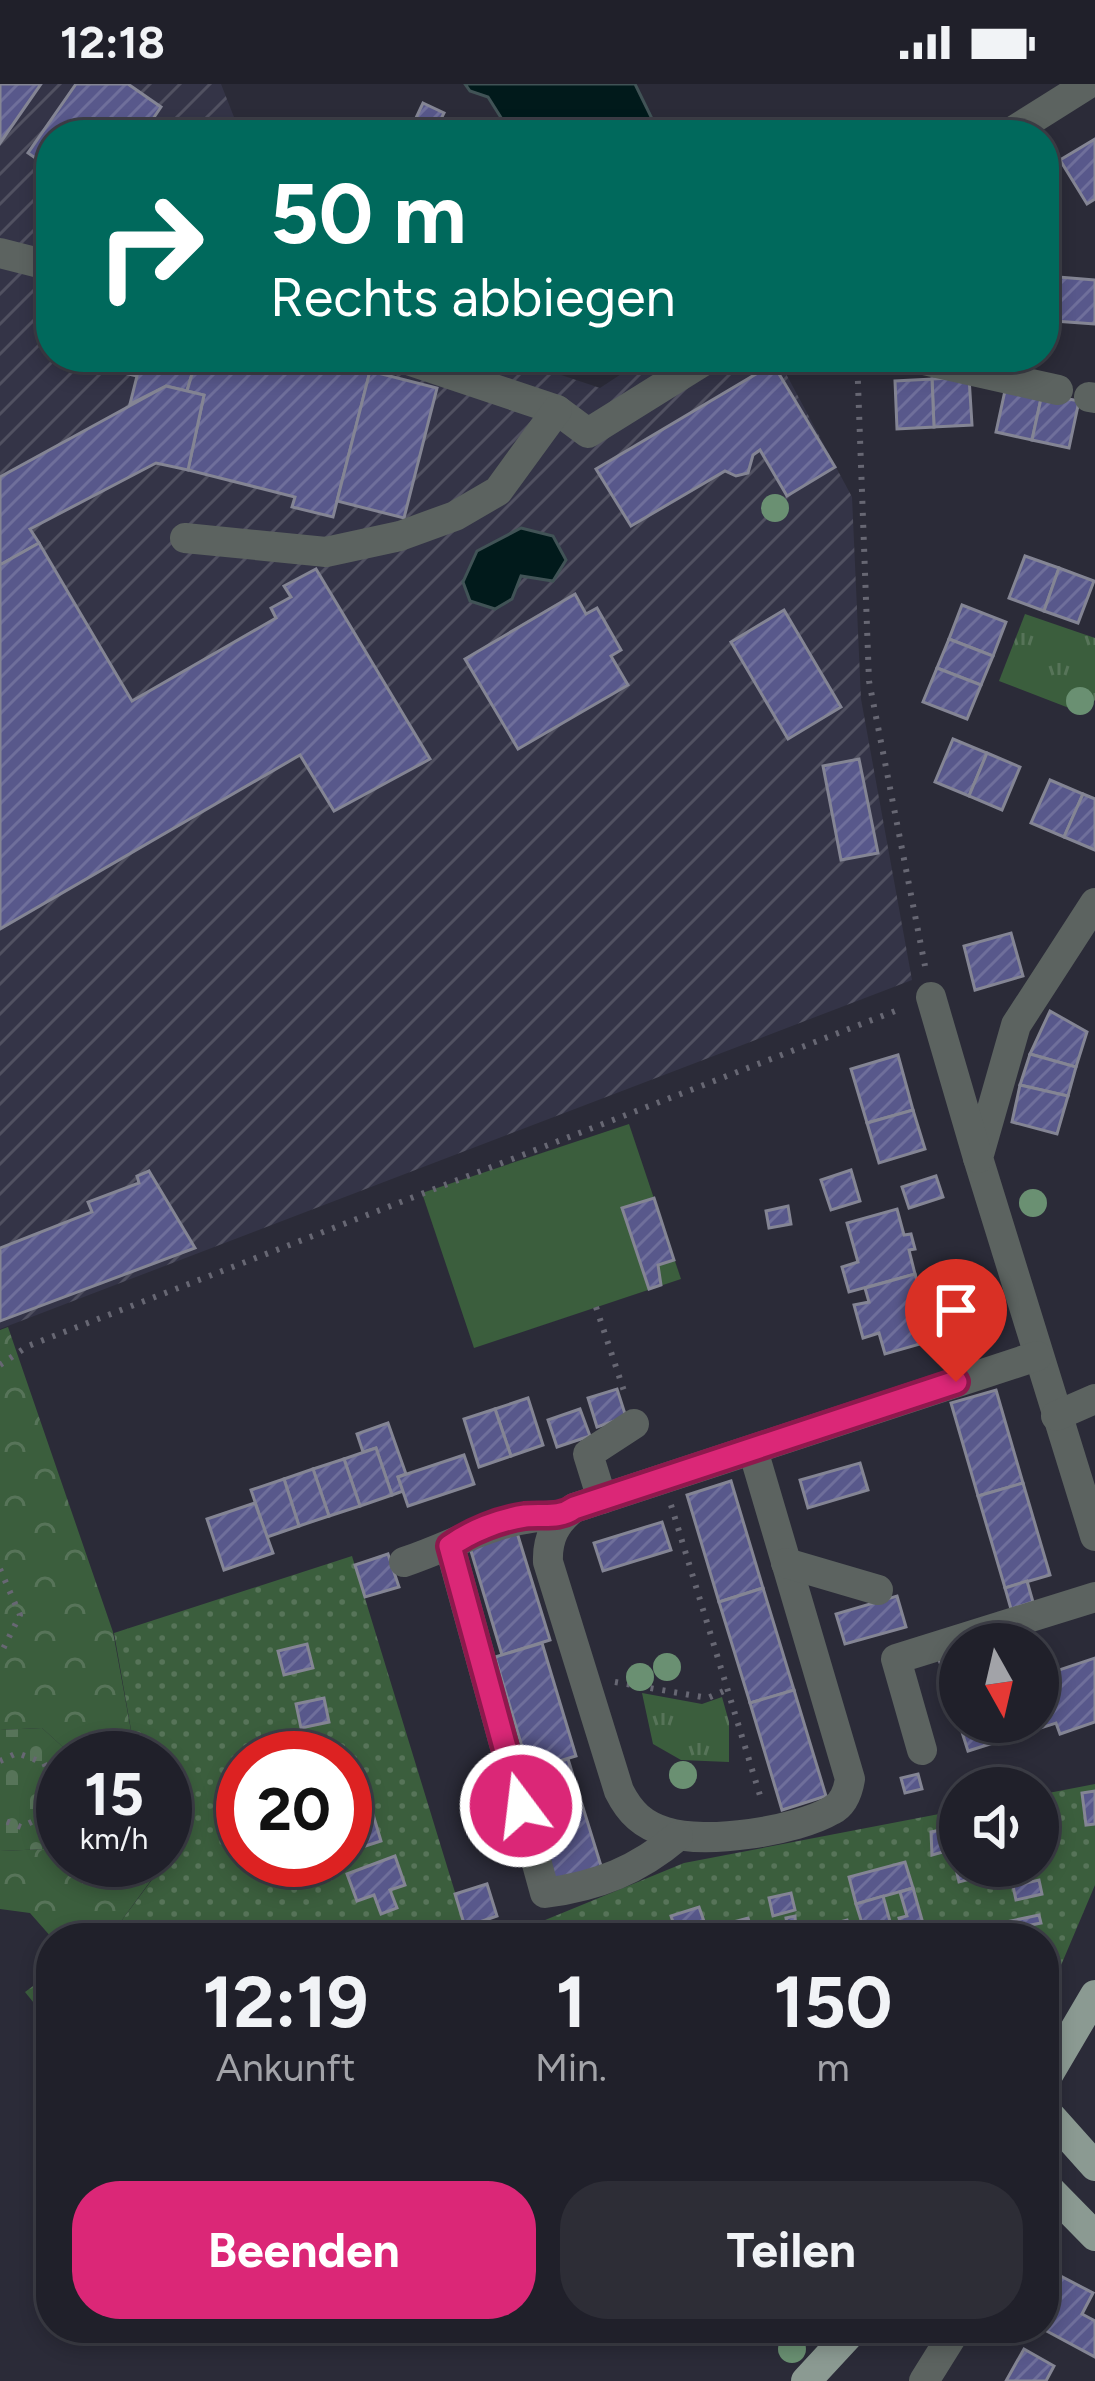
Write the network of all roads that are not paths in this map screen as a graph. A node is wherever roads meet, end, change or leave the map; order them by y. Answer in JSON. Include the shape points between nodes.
{"nodes":[{"id":1,"x":1089,"y":84,"type":"edge"},
{"id":2,"x":1095,"y":92,"type":"edge"},
{"id":3,"x":1031,"y":120,"type":"edge"},
{"id":4,"x":0,"y":254,"type":"edge"},
{"id":5,"x":36,"y":262,"type":"edge"},
{"id":6,"x":444,"y":372,"type":"edge"},
{"id":7,"x":686,"y":372,"type":"edge"},
{"id":8,"x":978,"y":372,"type":"edge"},
{"id":9,"x":1058,"y":390,"type":"dead end"},
{"id":10,"x":557,"y":410,"type":"junction"},
{"id":11,"x":185,"y":538,"type":"dead end"},
{"id":12,"x":1095,"y":903,"type":"edge"},
{"id":13,"x":931,"y":997,"type":"road end"},
{"id":14,"x":978,"y":1158,"type":"junction"},
{"id":15,"x":1037,"y":1355,"type":"junction"},
{"id":16,"x":1095,"y":1399,"type":"edge"},
{"id":17,"x":1056,"y":1416,"type":"junction"},
{"id":18,"x":634,"y":1424,"type":"road end"},
{"id":19,"x":752,"y":1450,"type":"junction"},
{"id":20,"x":602,"y":1499,"type":"junction"},
{"id":21,"x":564,"y":1515,"type":"junction"},
{"id":22,"x":1095,"y":1536,"type":"edge"},
{"id":23,"x":450,"y":1546,"type":"junction"},
{"id":24,"x":404,"y":1562,"type":"dead end"},
{"id":25,"x":786,"y":1563,"type":"junction"},
{"id":26,"x":878,"y":1590,"type":"dead end"},
{"id":27,"x":1095,"y":1597,"type":"edge"},
{"id":28,"x":922,"y":1750,"type":"dead end"},
{"id":29,"x":679,"y":1836,"type":"junction"},
{"id":30,"x":1095,"y":1996,"type":"edge"},
{"id":31,"x":1059,"y":2057,"type":"edge"},
{"id":32,"x":1059,"y":2125,"type":"edge"},
{"id":33,"x":1095,"y":2166,"type":"edge"},
{"id":34,"x":1059,"y":2199,"type":"edge"},
{"id":35,"x":1095,"y":2236,"type":"edge"},
{"id":36,"x":841,"y":2343,"type":"edge"},
{"id":37,"x":948,"y":2343,"type":"edge"},
{"id":38,"x":806,"y":2381,"type":"edge"},
{"id":39,"x":924,"y":2381,"type":"edge"}],
"edges":[{"from":1,"to":2,"type":"street"},
{"from":1,"to":3,"type":"street"},
{"from":4,"to":5,"type":"street"},
{"from":6,"to":10,"type":"street"},
{"from":7,"to":10,"type":"street","via":[[589,433]]},
{"from":8,"to":9,"type":"street"},
{"from":10,"to":11,"type":"street","via":[[498,491],[400,536],[326,552]]},
{"from":12,"to":14,"type":"street","via":[[1016,1024]]},
{"from":13,"to":14,"type":"street"},
{"from":14,"to":15,"type":"street"},
{"from":15,"to":17,"type":"street"},
{"from":15,"to":19,"type":"street"},
{"from":16,"to":17,"type":"street"},
{"from":17,"to":22,"type":"street"},
{"from":18,"to":20,"type":"street","via":[[588,1454]]},
{"from":19,"to":20,"type":"street"},
{"from":19,"to":25,"type":"street"},
{"from":20,"to":21,"type":"street"},
{"from":21,"to":23,"type":"street","via":[[522,1516]]},
{"from":21,"to":29,"type":"street","via":[[548,1562],[626,1805]]},
{"from":23,"to":24,"type":"street"},
{"from":23,"to":29,"type":"street","via":[[545,1893],[645,1864]]},
{"from":25,"to":26,"type":"street"},
{"from":25,"to":29,"type":"street","via":[[848,1791],[836,1809],[797,1824]]},
{"from":27,"to":28,"type":"street","via":[[896,1659]]},
{"from":30,"to":31,"type":"main road"},
{"from":32,"to":33,"type":"main road"},
{"from":34,"to":35,"type":"main road"},
{"from":36,"to":38,"type":"main road"},
{"from":37,"to":39,"type":"street"}]}
